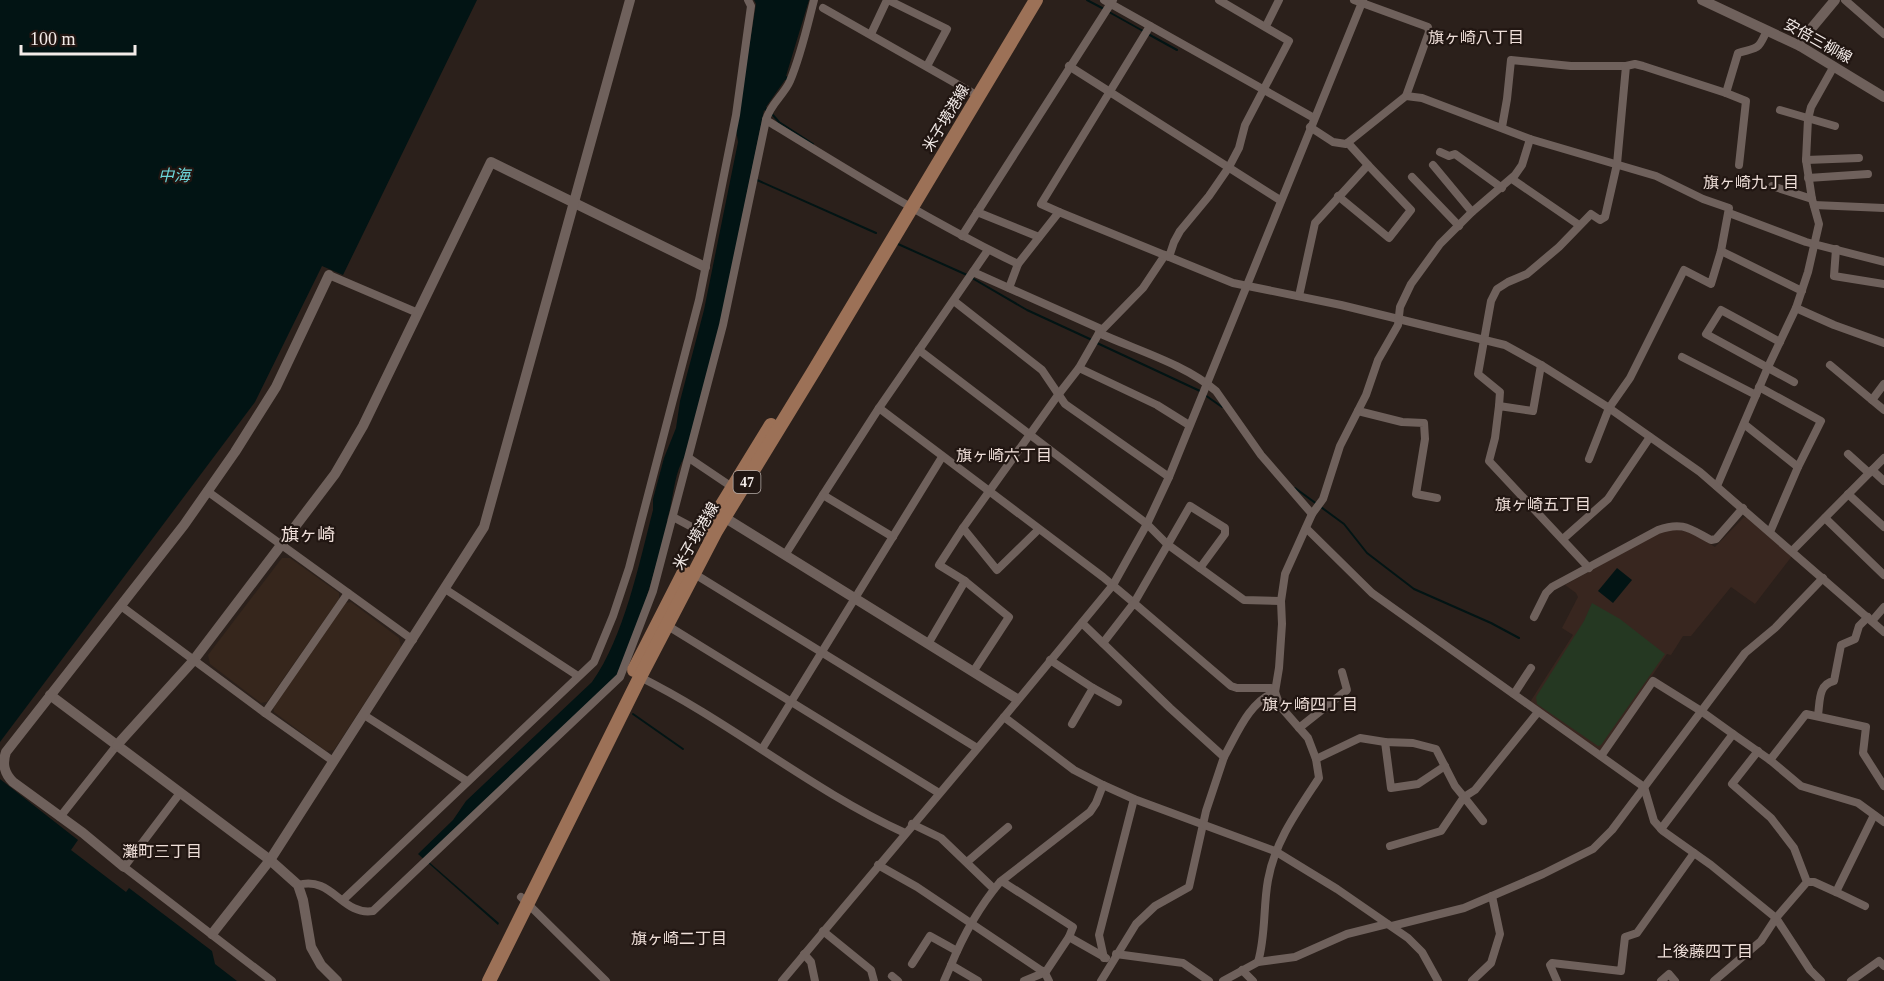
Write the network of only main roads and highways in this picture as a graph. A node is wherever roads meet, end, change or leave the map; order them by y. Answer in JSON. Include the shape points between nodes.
{"nodes":[{"id":1,"x":1027,"y":0,"type":"edge"},
{"id":2,"x":1036,"y":0,"type":"edge"},
{"id":3,"x":907,"y":206,"type":"junction"},
{"id":4,"x":721,"y":515,"type":"junction"},
{"id":5,"x":637,"y":675,"type":"junction"},
{"id":6,"x":524,"y":900,"type":"junction"},
{"id":7,"x":480,"y":981,"type":"edge"},
{"id":8,"x":489,"y":981,"type":"edge"}],
"edges":[{"from":1,"to":3,"type":"main road","name":"米子境港線","number":"47"},
{"from":2,"to":3,"type":"main road","name":"米子境港線","number":"47"},
{"from":3,"to":4,"type":"main road","name":"米子境港線","number":"47"},
{"from":3,"to":4,"type":"main road","name":"米子境港線","number":"47","via":[[732,487]]},
{"from":4,"to":5,"type":"main road","name":"米子境港線","number":"47","via":[[668,626]]},
{"from":4,"to":5,"type":"main road","name":"米子境港線","number":"47","via":[[705,534]]},
{"from":5,"to":6,"type":"main road","name":"米子境港線","number":"47"},
{"from":6,"to":7,"type":"main road","name":"米子境港線","number":"47"},
{"from":6,"to":8,"type":"main road","name":"米子境港線","number":"47"}]}
